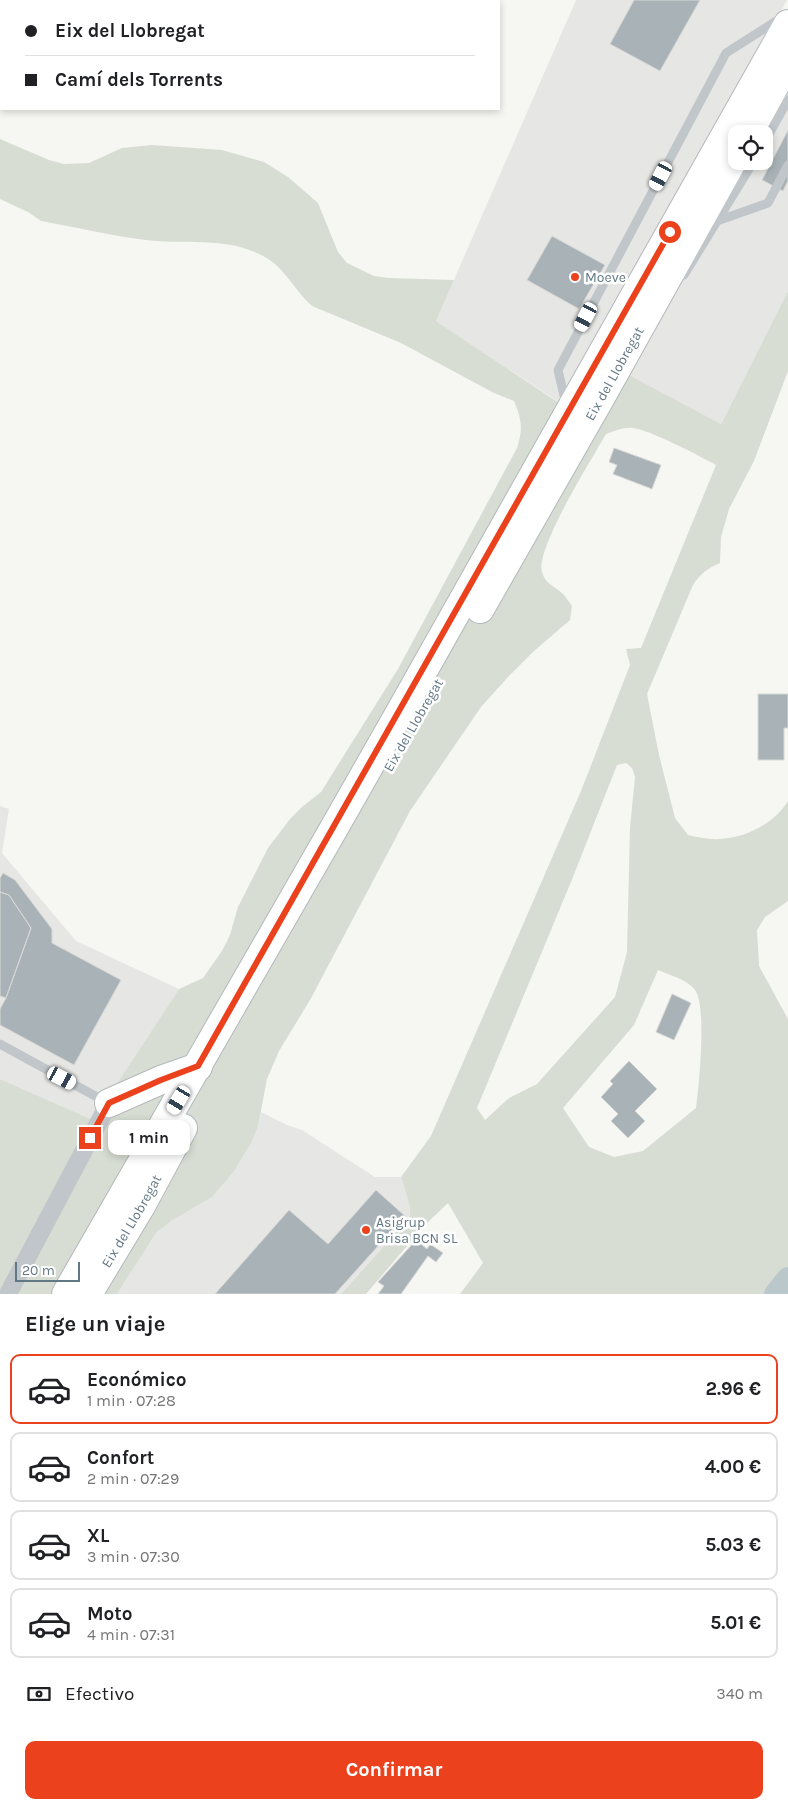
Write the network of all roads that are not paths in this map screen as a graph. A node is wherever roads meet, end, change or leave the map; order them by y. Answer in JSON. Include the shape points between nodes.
{"nodes":[{"id":1,"x":788,"y":14,"type":"edge"},
{"id":2,"x":788,"y":24,"type":"edge"},
{"id":3,"x":788,"y":62,"type":"edge"},
{"id":4,"x":788,"y":100,"type":"edge"},
{"id":5,"x":753,"y":125,"type":"edge"},
{"id":6,"x":773,"y":127,"type":"edge"},
{"id":7,"x":788,"y":165,"type":"edge"},
{"id":8,"x":728,"y":169,"type":"edge"},
{"id":9,"x":749,"y":170,"type":"edge"},
{"id":10,"x":717,"y":221,"type":"junction"},
{"id":11,"x":678,"y":287,"type":"dead end"},
{"id":12,"x":642,"y":343,"type":"dead end"},
{"id":13,"x":601,"y":397,"type":"junction"},
{"id":14,"x":568,"y":412,"type":"junction"},
{"id":15,"x":0,"y":1044,"type":"edge"},
{"id":16,"x":198,"y":1066,"type":"junction"},
{"id":17,"x":109,"y":1103,"type":"junction"},
{"id":18,"x":8,"y":1294,"type":"edge"},
{"id":19,"x":66,"y":1294,"type":"edge"},
{"id":20,"x":88,"y":1294,"type":"edge"}],
"edges":[{"from":1,"to":14,"type":"lane","via":[[726,53],[558,370]]},
{"from":2,"to":14,"type":"highway","name":"Eix del Llobregat"},
{"from":3,"to":5,"type":"highway"},
{"from":4,"to":6,"type":"lane"},
{"from":7,"to":10,"type":"lane","via":[[768,203]]},
{"from":8,"to":13,"type":"highway","name":"Eix del Llobregat"},
{"from":9,"to":10,"type":"lane"},
{"from":10,"to":11,"type":"lane"},
{"from":12,"to":13,"type":"lane"},
{"from":13,"to":20,"type":"highway","name":"Eix del Llobregat"},
{"from":14,"to":16,"type":"highway","name":"Eix del Llobregat"},
{"from":15,"to":17,"type":"lane"},
{"from":16,"to":17,"type":"highway"},
{"from":16,"to":19,"type":"highway","name":"Eix del Llobregat"},
{"from":17,"to":18,"type":"street"}]}
